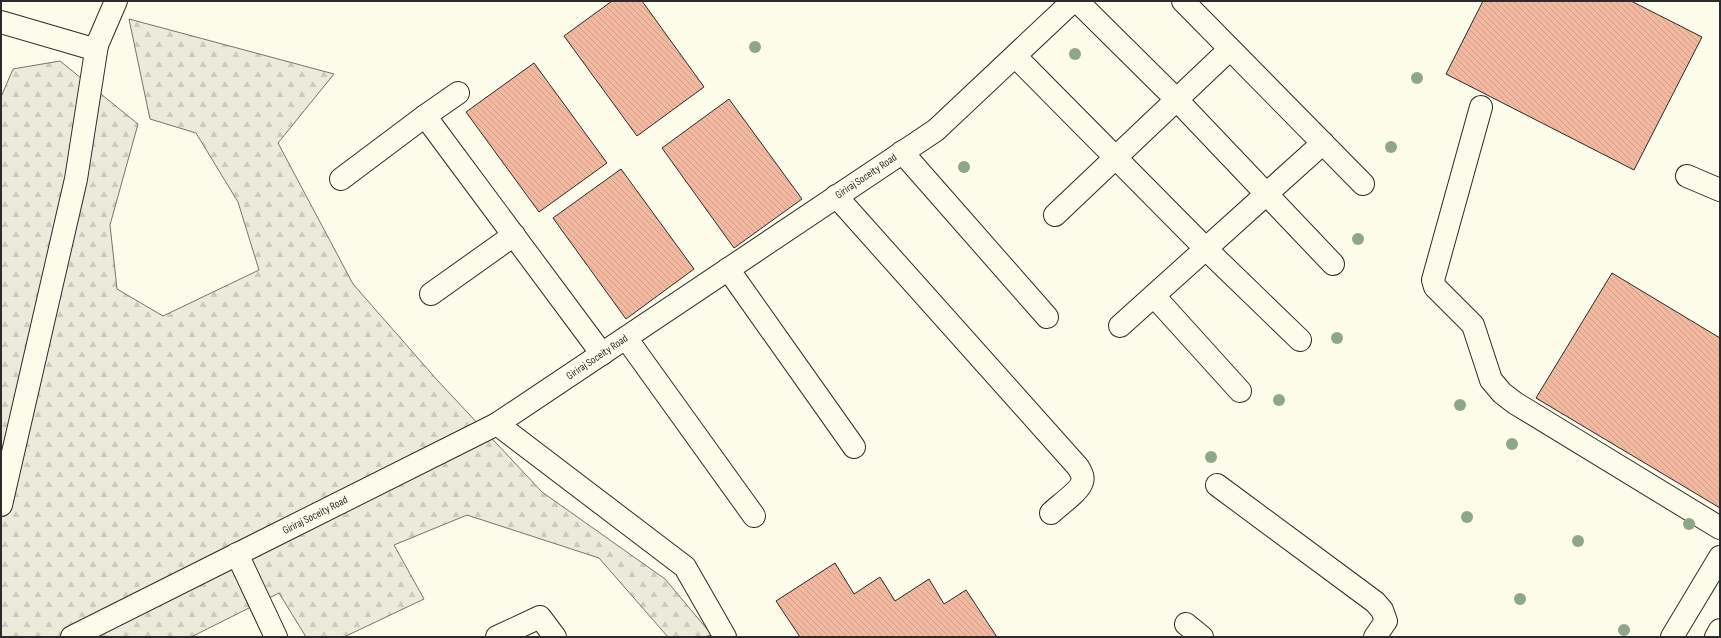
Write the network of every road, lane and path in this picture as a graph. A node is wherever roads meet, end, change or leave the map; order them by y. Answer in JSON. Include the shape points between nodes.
{"nodes":[{"id":1,"x":116,"y":1,"type":"edge"},
{"id":2,"x":1074,"y":1,"type":"edge"},
{"id":3,"x":1077,"y":1,"type":"edge"},
{"id":4,"x":1183,"y":1,"type":"edge"},
{"id":5,"x":1,"y":22,"type":"edge"},
{"id":6,"x":97,"y":45,"type":"junction"},
{"id":7,"x":1230,"y":49,"type":"junction"},
{"id":8,"x":1015,"y":56,"type":"junction"},
{"id":9,"x":458,"y":93,"type":"dead end"},
{"id":10,"x":1177,"y":100,"type":"junction"},
{"id":11,"x":1481,"y":107,"type":"dead end"},
{"id":12,"x":425,"y":116,"type":"junction"},
{"id":13,"x":1323,"y":143,"type":"junction"},
{"id":14,"x":902,"y":152,"type":"junction"},
{"id":15,"x":1116,"y":158,"type":"junction"},
{"id":16,"x":1687,"y":176,"type":"dead end"},
{"id":17,"x":341,"y":179,"type":"dead end"},
{"id":18,"x":1363,"y":184,"type":"dead end"},
{"id":19,"x":1720,"y":190,"type":"edge"},
{"id":20,"x":1266,"y":195,"type":"junction"},
{"id":21,"x":836,"y":196,"type":"junction"},
{"id":22,"x":1055,"y":215,"type":"dead end"},
{"id":23,"x":514,"y":235,"type":"junction"},
{"id":24,"x":1206,"y":249,"type":"junction"},
{"id":25,"x":1333,"y":264,"type":"dead end"},
{"id":26,"x":728,"y":269,"type":"junction"},
{"id":27,"x":430,"y":294,"type":"dead end"},
{"id":28,"x":1154,"y":296,"type":"junction"},
{"id":29,"x":1047,"y":317,"type":"dead end"},
{"id":30,"x":1120,"y":326,"type":"dead end"},
{"id":31,"x":626,"y":338,"type":"junction"},
{"id":32,"x":1300,"y":340,"type":"dead end"},
{"id":33,"x":602,"y":354,"type":"junction"},
{"id":34,"x":1240,"y":391,"type":"dead end"},
{"id":35,"x":496,"y":424,"type":"junction"},
{"id":36,"x":854,"y":447,"type":"dead end"},
{"id":37,"x":1217,"y":485,"type":"dead end"},
{"id":38,"x":1,"y":505,"type":"edge"},
{"id":39,"x":1051,"y":513,"type":"dead end"},
{"id":40,"x":754,"y":516,"type":"dead end"},
{"id":41,"x":1720,"y":528,"type":"edge"},
{"id":42,"x":237,"y":554,"type":"junction"},
{"id":43,"x":1720,"y":557,"type":"edge"},
{"id":44,"x":1186,"y":624,"type":"dead end"},
{"id":45,"x":1720,"y":630,"type":"edge"},
{"id":46,"x":95,"y":632,"type":"edge"},
{"id":47,"x":72,"y":637,"type":"edge"},
{"id":48,"x":276,"y":637,"type":"edge"},
{"id":49,"x":497,"y":637,"type":"edge"},
{"id":50,"x":555,"y":637,"type":"edge"},
{"id":51,"x":725,"y":637,"type":"edge"},
{"id":52,"x":1202,"y":637,"type":"edge"},
{"id":53,"x":1375,"y":637,"type":"edge"},
{"id":54,"x":1672,"y":637,"type":"edge"},
{"id":55,"x":1716,"y":637,"type":"edge"}],
"edges":[{"from":1,"to":6,"type":"street"},
{"from":2,"to":8,"type":"street","name":"Giriraj Soceity Road"},
{"from":3,"to":10,"type":"street"},
{"from":4,"to":7,"type":"street"},
{"from":5,"to":6,"type":"street","via":[[90,48]]},
{"from":6,"to":38,"type":"street","via":[[76,179]]},
{"from":7,"to":10,"type":"street"},
{"from":7,"to":13,"type":"street"},
{"from":8,"to":14,"type":"street","name":"Giriraj Soceity Road","via":[[936,130]]},
{"from":8,"to":15,"type":"street"},
{"from":9,"to":12,"type":"street"},
{"from":10,"to":15,"type":"street"},
{"from":10,"to":20,"type":"street"},
{"from":11,"to":41,"type":"street","via":[[1433,280],[1435,287],[1473,325],[1491,380],[1502,394]]},
{"from":12,"to":17,"type":"street"},
{"from":12,"to":23,"type":"street"},
{"from":13,"to":18,"type":"street"},
{"from":13,"to":20,"type":"street"},
{"from":14,"to":21,"type":"street","name":"Giriraj Soceity Road"},
{"from":14,"to":29,"type":"street"},
{"from":15,"to":22,"type":"street"},
{"from":15,"to":24,"type":"street"},
{"from":16,"to":19,"type":"street"},
{"from":20,"to":24,"type":"street"},
{"from":20,"to":25,"type":"street"},
{"from":21,"to":26,"type":"street","name":"Giriraj Soceity Road"},
{"from":21,"to":39,"type":"street","via":[[1078,467],[1083,482]]},
{"from":23,"to":27,"type":"street"},
{"from":23,"to":33,"type":"street"},
{"from":24,"to":28,"type":"street"},
{"from":24,"to":32,"type":"street"},
{"from":26,"to":31,"type":"street","name":"Giriraj Soceity Road"},
{"from":26,"to":36,"type":"street"},
{"from":28,"to":30,"type":"street"},
{"from":28,"to":34,"type":"street"},
{"from":31,"to":33,"type":"street","name":"Giriraj Soceity Road"},
{"from":31,"to":40,"type":"street"},
{"from":33,"to":35,"type":"street","name":"Giriraj Soceity Road"},
{"from":35,"to":42,"type":"street","name":"Giriraj Soceity Road"},
{"from":35,"to":51,"type":"street","via":[[685,567]]},
{"from":37,"to":53,"type":"street","via":[[1375,602],[1382,610],[1386,621]]},
{"from":42,"to":46,"type":"street","name":"Giriraj Soceity Road"},
{"from":42,"to":48,"type":"street"},
{"from":43,"to":54,"type":"street"},
{"from":44,"to":52,"type":"street"},
{"from":45,"to":55,"type":"street"},
{"from":46,"to":47,"type":"street","name":"Giriraj Soceity Road"},
{"from":49,"to":50,"type":"street","via":[[540,617]]}]}
